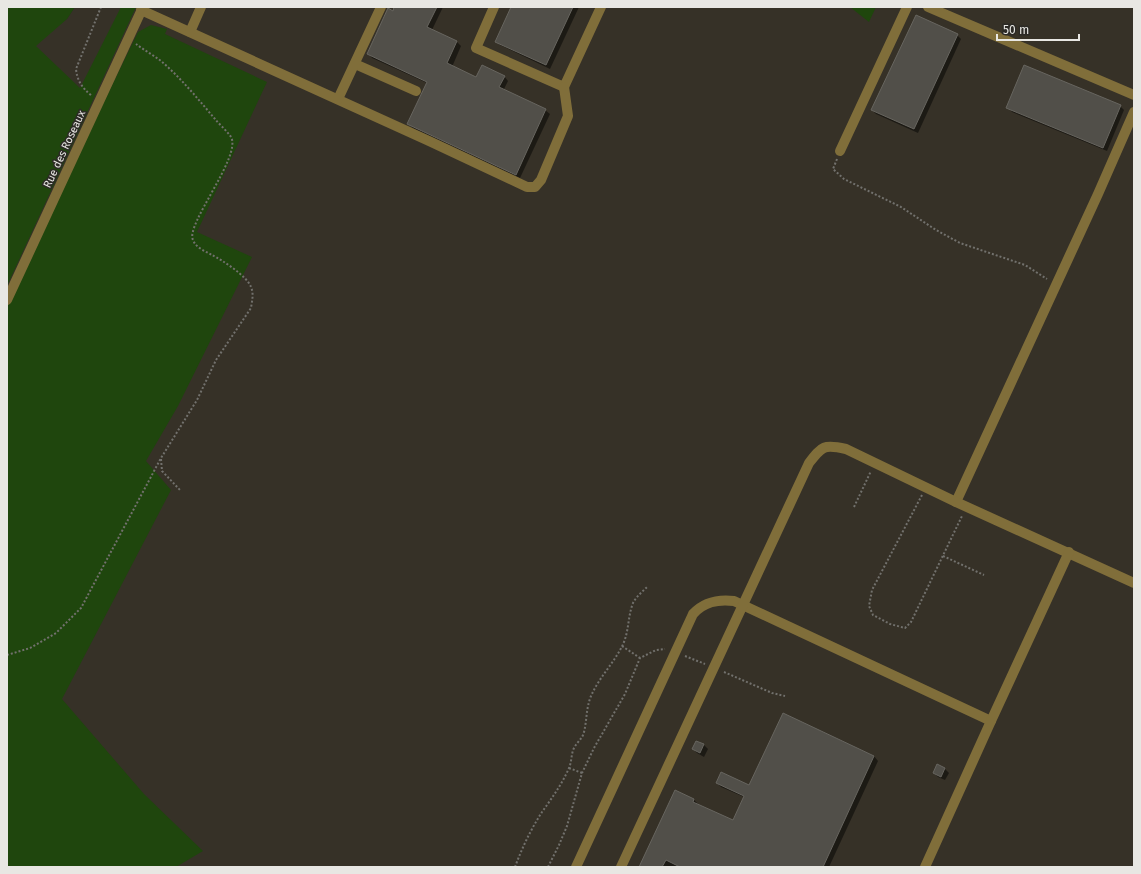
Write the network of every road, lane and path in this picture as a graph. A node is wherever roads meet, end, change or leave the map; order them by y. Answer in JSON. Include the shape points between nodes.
{"nodes":[{"id":1,"x":101,"y":7,"type":"edge"},
{"id":2,"x":201,"y":7,"type":"edge"},
{"id":3,"x":381,"y":7,"type":"edge"},
{"id":4,"x":494,"y":7,"type":"edge"},
{"id":5,"x":601,"y":7,"type":"edge"},
{"id":6,"x":907,"y":7,"type":"edge"},
{"id":7,"x":928,"y":7,"type":"edge"},
{"id":8,"x":142,"y":9,"type":"edge"},
{"id":9,"x":190,"y":32,"type":"junction"},
{"id":10,"x":128,"y":37,"type":"junction"},
{"id":11,"x":355,"y":64,"type":"junction"},
{"id":12,"x":564,"y":87,"type":"junction"},
{"id":13,"x":416,"y":91,"type":"dead end"},
{"id":14,"x":1134,"y":95,"type":"edge"},
{"id":15,"x":338,"y":99,"type":"junction"},
{"id":16,"x":100,"y":101,"type":"junction"},
{"id":17,"x":1134,"y":112,"type":"edge"},
{"id":18,"x":840,"y":151,"type":"joint"},
{"id":19,"x":1056,"y":287,"type":"junction"},
{"id":20,"x":7,"y":300,"type":"edge"},
{"id":21,"x":161,"y":458,"type":"junction"},
{"id":22,"x":875,"y":463,"type":"junction"},
{"id":23,"x":926,"y":487,"type":"junction"},
{"id":24,"x":180,"y":490,"type":"dead end"},
{"id":25,"x":956,"y":502,"type":"junction"},
{"id":26,"x":967,"y":506,"type":"junction"},
{"id":27,"x":854,"y":507,"type":"dead end"},
{"id":28,"x":1069,"y":552,"type":"junction"},
{"id":29,"x":943,"y":556,"type":"junction"},
{"id":30,"x":984,"y":575,"type":"dead end"},
{"id":31,"x":1134,"y":583,"type":"edge"},
{"id":32,"x":647,"y":587,"type":"dead end"},
{"id":33,"x":743,"y":605,"type":"junction"},
{"id":34,"x":622,"y":646,"type":"junction"},
{"id":35,"x":7,"y":656,"type":"edge"},
{"id":36,"x":640,"y":658,"type":"dead end"},
{"id":37,"x":991,"y":721,"type":"junction"},
{"id":38,"x":569,"y":768,"type":"junction"},
{"id":39,"x":582,"y":773,"type":"dead end"},
{"id":40,"x":516,"y":867,"type":"edge"},
{"id":41,"x":576,"y":867,"type":"edge"},
{"id":42,"x":621,"y":867,"type":"edge"},
{"id":43,"x":925,"y":867,"type":"edge"}],
"edges":[{"from":1,"to":16,"type":"path","via":[[76,69],[77,78],[86,91]]},
{"from":2,"to":9,"type":"street"},
{"from":3,"to":11,"type":"street"},
{"from":4,"to":12,"type":"street","via":[[476,48]]},
{"from":5,"to":12,"type":"street"},
{"from":6,"to":18,"type":"street"},
{"from":7,"to":14,"type":"street"},
{"from":8,"to":9,"type":"street"},
{"from":8,"to":10,"type":"street","name":"Rue des Roseaux"},
{"from":9,"to":15,"type":"street"},
{"from":10,"to":16,"type":"street","name":"Rue des Roseaux"},
{"from":10,"to":21,"type":"path","via":[[175,75],[232,138],[232,149],[216,187],[192,232],[192,239],[197,247],[215,256],[244,277],[251,286],[253,298],[251,308],[216,360],[197,400]]},
{"from":11,"to":13,"type":"street"},
{"from":11,"to":15,"type":"street"},
{"from":12,"to":15,"type":"street","via":[[568,116],[541,180],[535,187],[527,187]]},
{"from":16,"to":20,"type":"street","name":"Rue des Roseaux"},
{"from":17,"to":19,"type":"street"},
{"from":18,"to":19,"type":"path","via":[[833,169],[844,179],[901,207],[960,243],[1026,265]]},
{"from":19,"to":25,"type":"street"},
{"from":21,"to":24,"type":"path","via":[[162,471]]},
{"from":21,"to":35,"type":"path","via":[[81,608],[56,632],[30,648]]},
{"from":22,"to":23,"type":"street"},
{"from":22,"to":27,"type":"path"},
{"from":22,"to":33,"type":"street","via":[[846,449],[826,447],[819,450],[808,463]]},
{"from":23,"to":25,"type":"street"},
{"from":23,"to":29,"type":"path","via":[[872,590],[869,606],[873,616],[905,628],[911,622]]},
{"from":25,"to":26,"type":"street"},
{"from":26,"to":28,"type":"street"},
{"from":26,"to":29,"type":"path"},
{"from":28,"to":31,"type":"street"},
{"from":28,"to":37,"type":"street"},
{"from":29,"to":30,"type":"path"},
{"from":32,"to":34,"type":"path","via":[[634,602]]},
{"from":33,"to":37,"type":"street"},
{"from":33,"to":41,"type":"street","via":[[728,600],[710,602],[693,614]]},
{"from":33,"to":42,"type":"street"},
{"from":34,"to":36,"type":"path"},
{"from":34,"to":38,"type":"path","via":[[591,697],[584,733],[574,747]]},
{"from":37,"to":43,"type":"street"},
{"from":38,"to":39,"type":"path"},
{"from":38,"to":40,"type":"path","via":[[528,839]]}]}
